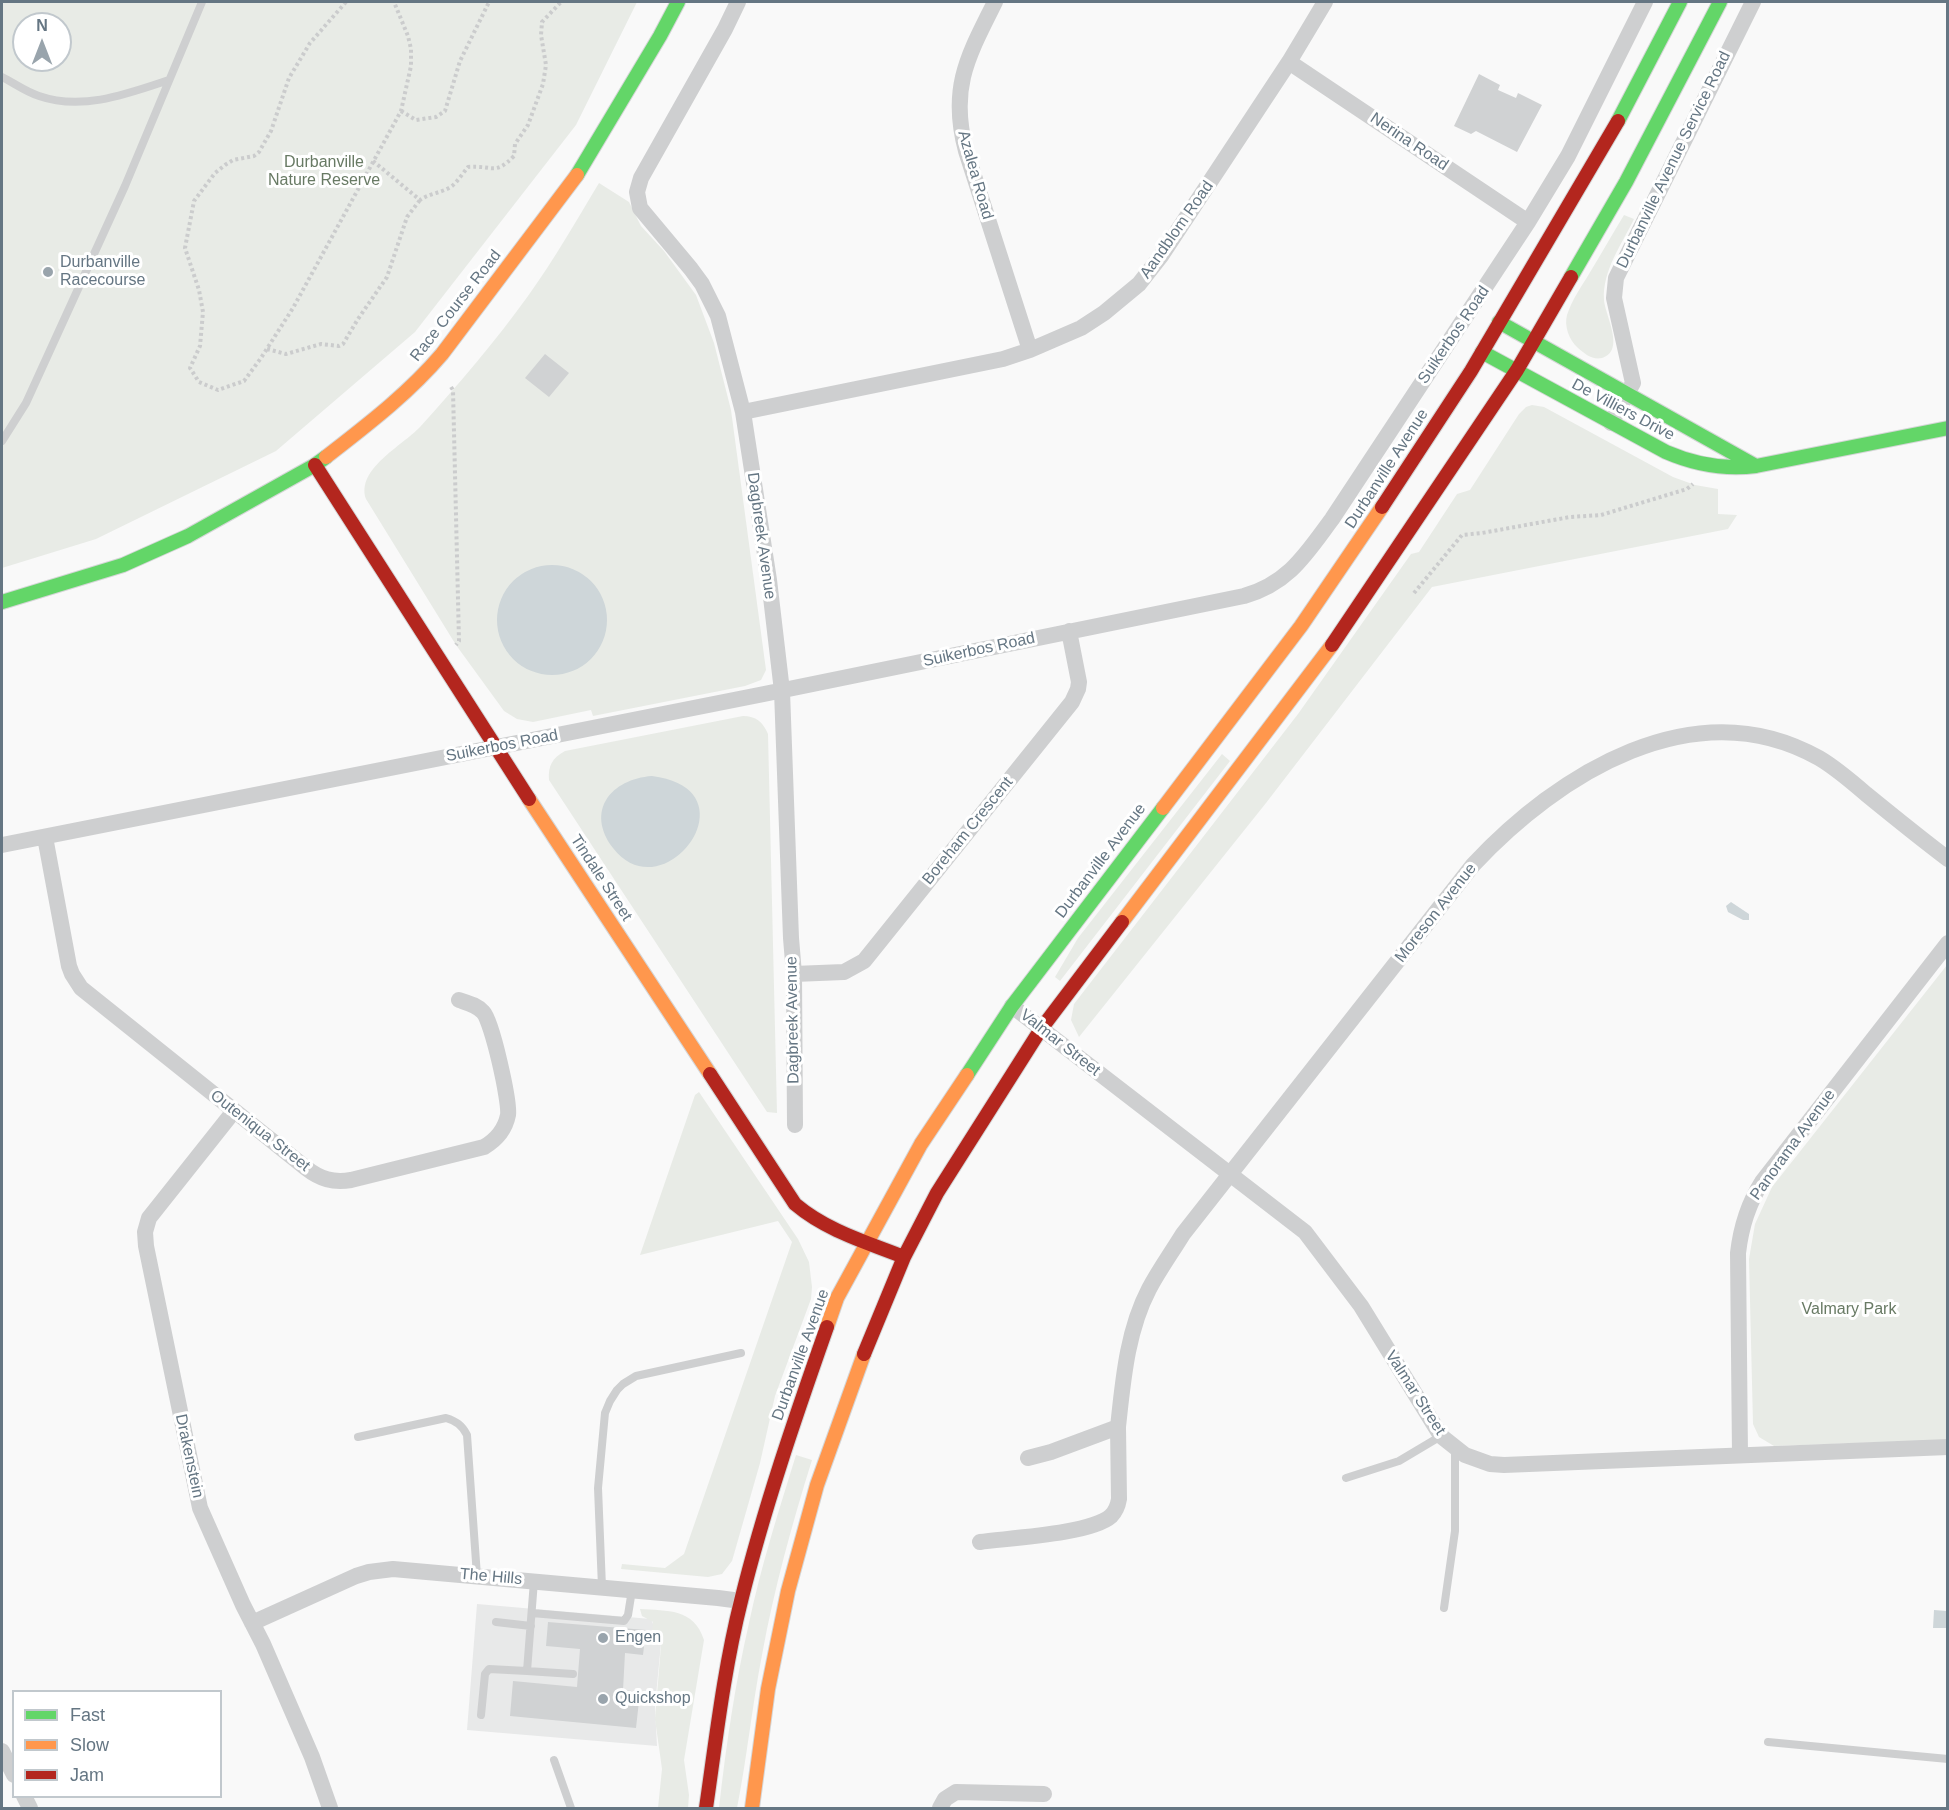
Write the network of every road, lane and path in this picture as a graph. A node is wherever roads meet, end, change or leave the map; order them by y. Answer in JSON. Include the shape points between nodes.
{"nodes":[{"id":1,"x":202,"y":2,"type":"edge"},
{"id":2,"x":346,"y":2,"type":"edge"},
{"id":3,"x":394,"y":2,"type":"edge"},
{"id":4,"x":489,"y":2,"type":"edge"},
{"id":5,"x":561,"y":2,"type":"edge"},
{"id":6,"x":678,"y":2,"type":"edge"},
{"id":7,"x":738,"y":2,"type":"edge"},
{"id":8,"x":995,"y":2,"type":"edge"},
{"id":9,"x":1325,"y":2,"type":"edge"},
{"id":10,"x":1645,"y":2,"type":"edge"},
{"id":11,"x":1680,"y":2,"type":"edge"},
{"id":12,"x":1720,"y":2,"type":"edge"},
{"id":13,"x":1753,"y":2,"type":"edge"},
{"id":14,"x":1289,"y":62,"type":"junction"},
{"id":15,"x":2,"y":77,"type":"edge"},
{"id":16,"x":169,"y":80,"type":"junction"},
{"id":17,"x":401,"y":111,"type":"junction"},
{"id":18,"x":373,"y":161,"type":"junction"},
{"id":19,"x":420,"y":200,"type":"junction"},
{"id":20,"x":1528,"y":222,"type":"junction"},
{"id":21,"x":1499,"y":322,"type":"junction"},
{"id":22,"x":1534,"y":343,"type":"junction"},
{"id":23,"x":267,"y":349,"type":"junction"},
{"id":24,"x":1030,"y":350,"type":"junction"},
{"id":25,"x":1482,"y":352,"type":"junction"},
{"id":26,"x":1517,"y":370,"type":"junction"},
{"id":27,"x":451,"y":387,"type":"dead end"},
{"id":28,"x":1627,"y":395,"type":"junction"},
{"id":29,"x":743,"y":412,"type":"junction"},
{"id":30,"x":1611,"y":423,"type":"junction"},
{"id":31,"x":1947,"y":428,"type":"edge"},
{"id":32,"x":2,"y":441,"type":"edge"},
{"id":33,"x":315,"y":465,"type":"junction"},
{"id":34,"x":1756,"y":466,"type":"junction"},
{"id":35,"x":1695,"y":482,"type":"dead end"},
{"id":36,"x":1414,"y":593,"type":"dead end"},
{"id":37,"x":2,"y":602,"type":"edge"},
{"id":38,"x":1069,"y":631,"type":"junction"},
{"id":39,"x":456,"y":645,"type":"dead end"},
{"id":40,"x":782,"y":691,"type":"junction"},
{"id":41,"x":495,"y":747,"type":"junction"},
{"id":42,"x":45,"y":837,"type":"junction"},
{"id":43,"x":2,"y":845,"type":"edge"},
{"id":44,"x":1947,"y":860,"type":"edge"},
{"id":45,"x":1947,"y":943,"type":"edge"},
{"id":46,"x":794,"y":974,"type":"junction"},
{"id":47,"x":459,"y":1000,"type":"dead end"},
{"id":48,"x":1012,"y":1006,"type":"junction"},
{"id":49,"x":1041,"y":1029,"type":"junction"},
{"id":50,"x":234,"y":1111,"type":"junction"},
{"id":51,"x":795,"y":1125,"type":"dead end"},
{"id":52,"x":1231,"y":1174,"type":"junction"},
{"id":53,"x":868,"y":1243,"type":"junction"},
{"id":54,"x":904,"y":1257,"type":"junction"},
{"id":55,"x":741,"y":1353,"type":"dead end"},
{"id":56,"x":1118,"y":1427,"type":"junction"},
{"id":57,"x":1442,"y":1436,"type":"junction"},
{"id":58,"x":358,"y":1437,"type":"dead end"},
{"id":59,"x":1947,"y":1447,"type":"edge"},
{"id":60,"x":1455,"y":1449,"type":"junction"},
{"id":61,"x":1740,"y":1455,"type":"junction"},
{"id":62,"x":1028,"y":1458,"type":"dead end"},
{"id":63,"x":1346,"y":1478,"type":"dead end"},
{"id":64,"x":980,"y":1542,"type":"dead end"},
{"id":65,"x":477,"y":1576,"type":"junction"},
{"id":66,"x":534,"y":1581,"type":"junction"},
{"id":67,"x":602,"y":1587,"type":"junction"},
{"id":68,"x":632,"y":1590,"type":"junction"},
{"id":69,"x":741,"y":1601,"type":"junction"},
{"id":70,"x":1444,"y":1608,"type":"dead end"},
{"id":71,"x":532,"y":1613,"type":"junction"},
{"id":72,"x":252,"y":1623,"type":"junction"},
{"id":73,"x":496,"y":1623,"type":"dead end"},
{"id":74,"x":531,"y":1626,"type":"junction"},
{"id":75,"x":527,"y":1671,"type":"junction"},
{"id":76,"x":573,"y":1674,"type":"dead end"},
{"id":77,"x":481,"y":1715,"type":"dead end"},
{"id":78,"x":1768,"y":1742,"type":"dead end"},
{"id":79,"x":2,"y":1751,"type":"edge"},
{"id":80,"x":1947,"y":1759,"type":"edge"},
{"id":81,"x":554,"y":1760,"type":"dead end"},
{"id":82,"x":12,"y":1771,"type":"edge"},
{"id":83,"x":1044,"y":1794,"type":"dead end"},
{"id":84,"x":330,"y":1809,"type":"edge"},
{"id":85,"x":571,"y":1809,"type":"edge"},
{"id":86,"x":706,"y":1809,"type":"edge"},
{"id":87,"x":752,"y":1809,"type":"edge"},
{"id":88,"x":940,"y":1809,"type":"edge"}],
"edges":[{"from":1,"to":16,"type":"lane"},
{"from":2,"to":23,"type":"path","via":[[310,43],[289,78],[275,122],[259,152],[225,165],[194,201],[185,248],[203,312],[200,346],[190,368],[199,382],[218,390],[244,381]]},
{"from":3,"to":17,"type":"path","via":[[411,49]]},
{"from":4,"to":17,"type":"path","via":[[460,61],[445,111],[436,117],[416,120]]},
{"from":5,"to":19,"type":"path","via":[[542,22],[546,65],[543,84],[528,124],[514,144],[514,156],[502,168],[468,167],[453,185]]},
{"from":6,"to":33,"type":"main road","name":"Race Course Road","via":[[581,170],[442,354],[389,407]]},
{"from":7,"to":29,"type":"street","name":"Dagbreek Avenue","via":[[641,178],[637,192],[644,215],[692,269],[710,300],[724,333]]},
{"from":8,"to":24,"type":"street","name":"Azalea Road","via":[[963,71],[959,120]]},
{"from":9,"to":14,"type":"street","name":"Aandblom Road"},
{"from":10,"to":20,"type":"street","name":"Suikerbos Road","via":[[1568,156]]},
{"from":11,"to":21,"type":"main road","name":"Durbanville Avenue","via":[[1626,107]]},
{"from":12,"to":22,"type":"main road","via":[[1626,182]]},
{"from":13,"to":28,"type":"street","name":"Durbanville Avenue Service Road","via":[[1617,278],[1614,298],[1633,383]]},
{"from":14,"to":20,"type":"street","name":"Nerina Road"},
{"from":14,"to":24,"type":"street","name":"Aandblom Road","via":[[1139,284],[1081,328]]},
{"from":15,"to":16,"type":"lane","via":[[59,102],[86,102],[127,94]]},
{"from":16,"to":32,"type":"lane","via":[[26,403]]},
{"from":17,"to":18,"type":"path"},
{"from":18,"to":19,"type":"path"},
{"from":18,"to":23,"type":"path"},
{"from":19,"to":23,"type":"path","via":[[407,217],[387,277],[343,344],[321,344],[286,354]]},
{"from":20,"to":38,"type":"street","name":"Suikerbos Road","via":[[1332,519],[1291,571],[1270,586],[1244,596]]},
{"from":21,"to":22,"type":"main road","name":"De Villiers Drive"},
{"from":21,"to":25,"type":"main road","name":"Durbanville Avenue"},
{"from":22,"to":26,"type":"main road"},
{"from":22,"to":28,"type":"main road","name":"De Villiers Drive"},
{"from":24,"to":29,"type":"street","name":"Aandblom Road","via":[[1003,359]]},
{"from":25,"to":26,"type":"main road","name":"De Villiers Drive"},
{"from":25,"to":48,"type":"main road","name":"Durbanville Avenue","via":[[1307,616]]},
{"from":26,"to":30,"type":"main road","name":"De Villiers Drive"},
{"from":26,"to":49,"type":"main road","via":[[1330,649]]},
{"from":27,"to":39,"type":"path","via":[[459,641]]},
{"from":28,"to":30,"type":"street","name":"Durbanville Avenue Service Road"},
{"from":28,"to":34,"type":"main road","name":"De Villiers Drive"},
{"from":29,"to":40,"type":"street","name":"Dagbreek Avenue"},
{"from":30,"to":34,"type":"main road","name":"De Villiers Drive","via":[[1696,464],[1736,470]]},
{"from":31,"to":34,"type":"main road","name":"De Villiers Drive"},
{"from":33,"to":37,"type":"main road","name":"Race Course Road","via":[[189,536],[123,565]]},
{"from":33,"to":41,"type":"main road","name":"Tindale Street"},
{"from":35,"to":36,"type":"path","via":[[1687,489],[1601,515],[1462,535]]},
{"from":38,"to":40,"type":"street","name":"Suikerbos Road"},
{"from":38,"to":46,"type":"street","name":"Boreham Crescent","via":[[1079,675],[1072,702],[864,961],[844,972]]},
{"from":40,"to":41,"type":"street","name":"Suikerbos Road"},
{"from":40,"to":46,"type":"street","name":"Dagbreek Avenue"},
{"from":41,"to":42,"type":"street","name":"Suikerbos Road"},
{"from":41,"to":53,"type":"main road","name":"Tindale Street","via":[[795,1204],[816,1221]]},
{"from":42,"to":43,"type":"street","name":"Suikerbos Road"},
{"from":42,"to":50,"type":"street","name":"Outeniqua Street","via":[[69,966],[76,981],[87,994]]},
{"from":44,"to":52,"type":"street","name":"Moreson Avenue","via":[[1839,771],[1820,758],[1777,740],[1733,732],[1690,735],[1594,768],[1523,816],[1473,866]]},
{"from":45,"to":61,"type":"street","name":"Panorama Avenue","via":[[1762,1182],[1748,1209],[1738,1253]]},
{"from":46,"to":51,"type":"street","name":"Dagbreek Avenue"},
{"from":47,"to":50,"type":"street","name":"Outeniqua Street","via":[[476,1006],[488,1017],[509,1107],[499,1135],[484,1148],[333,1181],[314,1175]]},
{"from":48,"to":49,"type":"street","name":"Valmar Street"},
{"from":48,"to":53,"type":"main road","name":"Durbanville Avenue","via":[[921,1144]]},
{"from":49,"to":52,"type":"street","name":"Valmar Street"},
{"from":49,"to":54,"type":"main road","via":[[954,1164]]},
{"from":50,"to":72,"type":"street","name":"Drakenstein","via":[[149,1218],[145,1232],[201,1508]]},
{"from":52,"to":56,"type":"street","name":"Moreson Avenue","via":[[1183,1234],[1148,1290],[1124,1371]]},
{"from":52,"to":57,"type":"street","name":"Valmar Street","via":[[1305,1232],[1360,1306]]},
{"from":53,"to":54,"type":"main road","name":"Tindale Street"},
{"from":53,"to":69,"type":"main road","name":"Durbanville Avenue","via":[[837,1298],[801,1399]]},
{"from":54,"to":87,"type":"main road","via":[[847,1398],[799,1549],[768,1689]]},
{"from":55,"to":67,"type":"lane","via":[[636,1376],[623,1384],[610,1401],[603,1426],[598,1488]]},
{"from":56,"to":62,"type":"street"},
{"from":56,"to":64,"type":"street","name":"Moreson Avenue","via":[[1118,1505],[1110,1517],[1065,1532]]},
{"from":57,"to":60,"type":"street","name":"Valmar Street"},
{"from":57,"to":63,"type":"lane","via":[[1399,1461]]},
{"from":58,"to":65,"type":"lane","via":[[446,1418],[464,1429]]},
{"from":59,"to":61,"type":"street","name":"Valmar Street"},
{"from":60,"to":61,"type":"street","name":"Valmar Street","via":[[1477,1460],[1504,1465]]},
{"from":60,"to":70,"type":"lane","via":[[1455,1531]]},
{"from":65,"to":66,"type":"street","name":"The Hills"},
{"from":65,"to":72,"type":"street","name":"The Hills","via":[[403,1569],[369,1572]]},
{"from":66,"to":67,"type":"street","name":"The Hills"},
{"from":66,"to":71,"type":"lane"},
{"from":67,"to":68,"type":"street","name":"The Hills"},
{"from":68,"to":69,"type":"street","name":"The Hills"},
{"from":68,"to":71,"type":"lane","via":[[624,1621]]},
{"from":69,"to":86,"type":"main road","name":"Durbanville Avenue","via":[[725,1677]]},
{"from":71,"to":74,"type":"lane"},
{"from":72,"to":84,"type":"street","name":"Drakenstein","via":[[312,1757]]},
{"from":73,"to":74,"type":"lane"},
{"from":74,"to":75,"type":"lane"},
{"from":75,"to":76,"type":"lane"},
{"from":75,"to":77,"type":"lane","via":[[489,1669],[485,1674]]},
{"from":78,"to":80,"type":"lane"},
{"from":79,"to":82,"type":"street"},
{"from":81,"to":85,"type":"lane"},
{"from":83,"to":88,"type":"street","via":[[956,1792],[945,1799]]}]}
